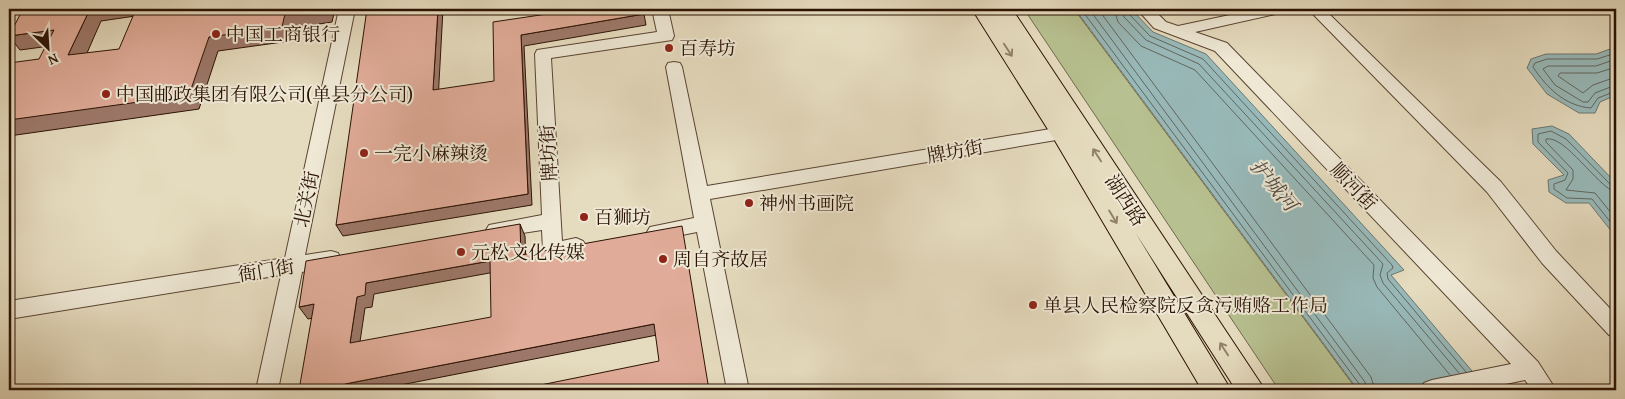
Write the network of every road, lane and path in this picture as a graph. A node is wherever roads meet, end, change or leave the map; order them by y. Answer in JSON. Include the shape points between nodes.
{"nodes":[{"id":1,"x":347,"y":9,"type":"edge"},
{"id":2,"x":660,"y":9,"type":"edge"},
{"id":3,"x":982,"y":9,"type":"edge"},
{"id":4,"x":1002,"y":9,"type":"edge"},
{"id":5,"x":1145,"y":9,"type":"edge"},
{"id":6,"x":1279,"y":9,"type":"edge"},
{"id":7,"x":1315,"y":9,"type":"edge"},
{"id":8,"x":1177,"y":31,"type":"junction"},
{"id":9,"x":674,"y":68,"type":"dead end"},
{"id":10,"x":1062,"y":133,"type":"junction"},
{"id":11,"x":700,"y":194,"type":"junction"},
{"id":12,"x":552,"y":221,"type":"junction"},
{"id":13,"x":705,"y":223,"type":"junction"},
{"id":14,"x":475,"y":234,"type":"edge"},
{"id":15,"x":639,"y":235,"type":"edge"},
{"id":16,"x":591,"y":243,"type":"edge"},
{"id":17,"x":350,"y":256,"type":"edge"},
{"id":18,"x":292,"y":266,"type":"junction"},
{"id":19,"x":9,"y":310,"type":"edge"},
{"id":20,"x":1616,"y":329,"type":"edge"},
{"id":21,"x":1530,"y":369,"type":"junction"},
{"id":22,"x":1497,"y":376,"type":"joint"},
{"id":23,"x":267,"y":390,"type":"edge"},
{"id":24,"x":738,"y":390,"type":"edge"},
{"id":25,"x":1217,"y":390,"type":"edge"},
{"id":26,"x":1251,"y":390,"type":"edge"},
{"id":27,"x":1432,"y":390,"type":"edge"},
{"id":28,"x":1545,"y":390,"type":"edge"}],
"edges":[{"from":1,"to":18,"type":"street","name":"北关街"},
{"from":2,"to":12,"type":"street","name":"牌坊街","via":[[666,36],[543,54]]},
{"from":3,"to":10,"type":"main road","name":"湖西路","one_way":true},
{"from":26,"to":4,"type":"main road","name":"湖西路","one_way":true},
{"from":5,"to":8,"type":"street","name":"顺河街","via":[[1160,26]]},
{"from":6,"to":8,"type":"street"},
{"from":7,"to":20,"type":"street","via":[[1494,187],[1549,257]]},
{"from":8,"to":21,"type":"street","name":"顺河街","via":[[1221,47]]},
{"from":9,"to":11,"type":"street"},
{"from":10,"to":11,"type":"street","name":"牌坊街"},
{"from":10,"to":25,"type":"main road","name":"湖西路","one_way":true},
{"from":11,"to":13,"type":"street"},
{"from":12,"to":14,"type":"street"},
{"from":12,"to":16,"type":"street","name":"牌坊街","via":[[553,250]]},
{"from":13,"to":15,"type":"street"},
{"from":13,"to":24,"type":"street"},
{"from":17,"to":18,"type":"street","name":"衙门街"},
{"from":18,"to":19,"type":"street","name":"衙门街"},
{"from":18,"to":23,"type":"street","name":"北关街"},
{"from":21,"to":22,"type":"street"},
{"from":21,"to":28,"type":"street","name":"顺河街"},
{"from":22,"to":27,"type":"street"}]}
